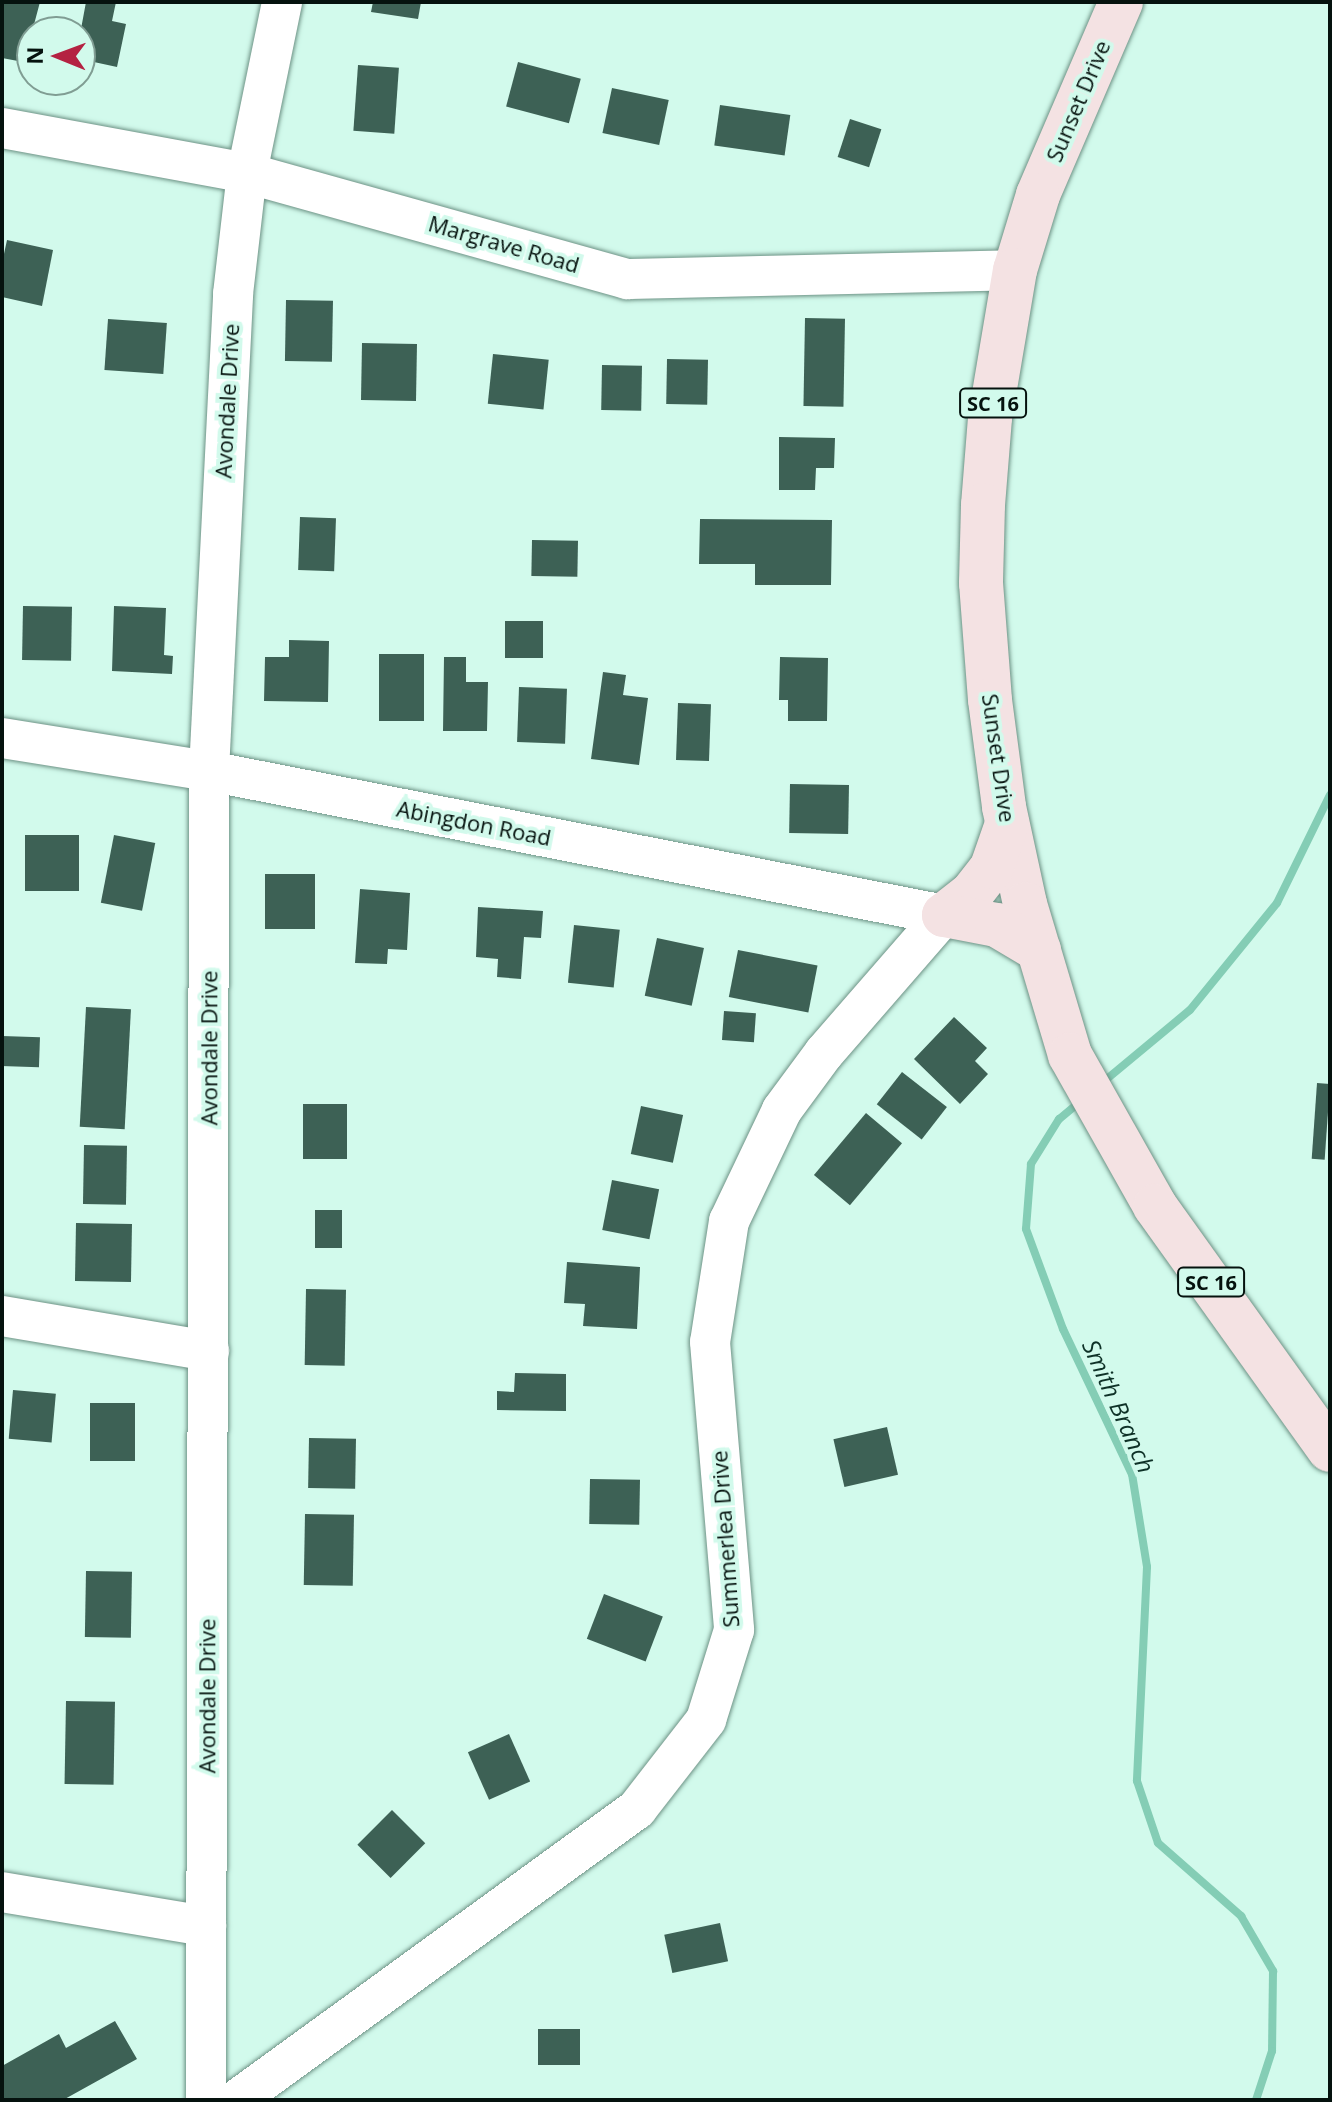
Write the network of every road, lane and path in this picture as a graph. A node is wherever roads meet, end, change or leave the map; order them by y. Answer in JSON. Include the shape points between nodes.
{"nodes":[{"id":1,"x":282,"y":2,"type":"edge"},
{"id":2,"x":1121,"y":2,"type":"edge"},
{"id":3,"x":2,"y":128,"type":"edge"},
{"id":4,"x":247,"y":173,"type":"junction"},
{"id":5,"x":1015,"y":270,"type":"junction"},
{"id":6,"x":2,"y":738,"type":"edge"},
{"id":7,"x":209,"y":771,"type":"junction"},
{"id":8,"x":1007,"y":824,"type":"junction"},
{"id":9,"x":944,"y":915,"type":"junction"},
{"id":10,"x":1039,"y":950,"type":"junction"},
{"id":11,"x":2,"y":1316,"type":"edge"},
{"id":12,"x":209,"y":1351,"type":"junction"},
{"id":13,"x":1322,"y":1423,"type":"edge"},
{"id":14,"x":2,"y":1892,"type":"edge"},
{"id":15,"x":206,"y":1926,"type":"junction"},
{"id":16,"x":206,"y":2100,"type":"edge"},
{"id":17,"x":237,"y":2100,"type":"edge"}],
"edges":[{"from":1,"to":4,"type":"street","name":"Avondale Drive"},
{"from":2,"to":5,"type":"main road","name":"Sunset Drive","number":"SC 16","via":[[1038,195]]},
{"from":3,"to":4,"type":"street","name":"Margrave Road"},
{"from":4,"to":5,"type":"street","name":"Margrave Road","via":[[627,279]]},
{"from":4,"to":7,"type":"street","name":"Avondale Drive","via":[[233,294]]},
{"from":5,"to":8,"type":"main road","name":"Sunset Drive","number":"SC 16","via":[[990,418],[981,583]]},
{"from":6,"to":7,"type":"street","name":"Abingdon Road"},
{"from":7,"to":9,"type":"street","name":"Abingdon Road"},
{"from":7,"to":12,"type":"street","name":"Avondale Drive"},
{"from":8,"to":9,"type":"main road","via":[[992,867],[972,893]]},
{"from":8,"to":10,"type":"main road","name":"Sunset Drive","number":"SC 16"},
{"from":9,"to":10,"type":"main road","via":[[997,925]]},
{"from":9,"to":17,"type":"street","name":"Summerlea Drive","via":[[824,1053],[782,1110],[729,1221],[710,1342],[734,1630],[706,1720],[637,1809]]},
{"from":10,"to":13,"type":"main road","name":"Sunset Drive","number":"SC 16","via":[[1070,1055],[1155,1206]]},
{"from":11,"to":12,"type":"street"},
{"from":12,"to":15,"type":"street","name":"Avondale Drive"},
{"from":14,"to":15,"type":"street"},
{"from":15,"to":16,"type":"street","name":"Avondale Drive"}]}
